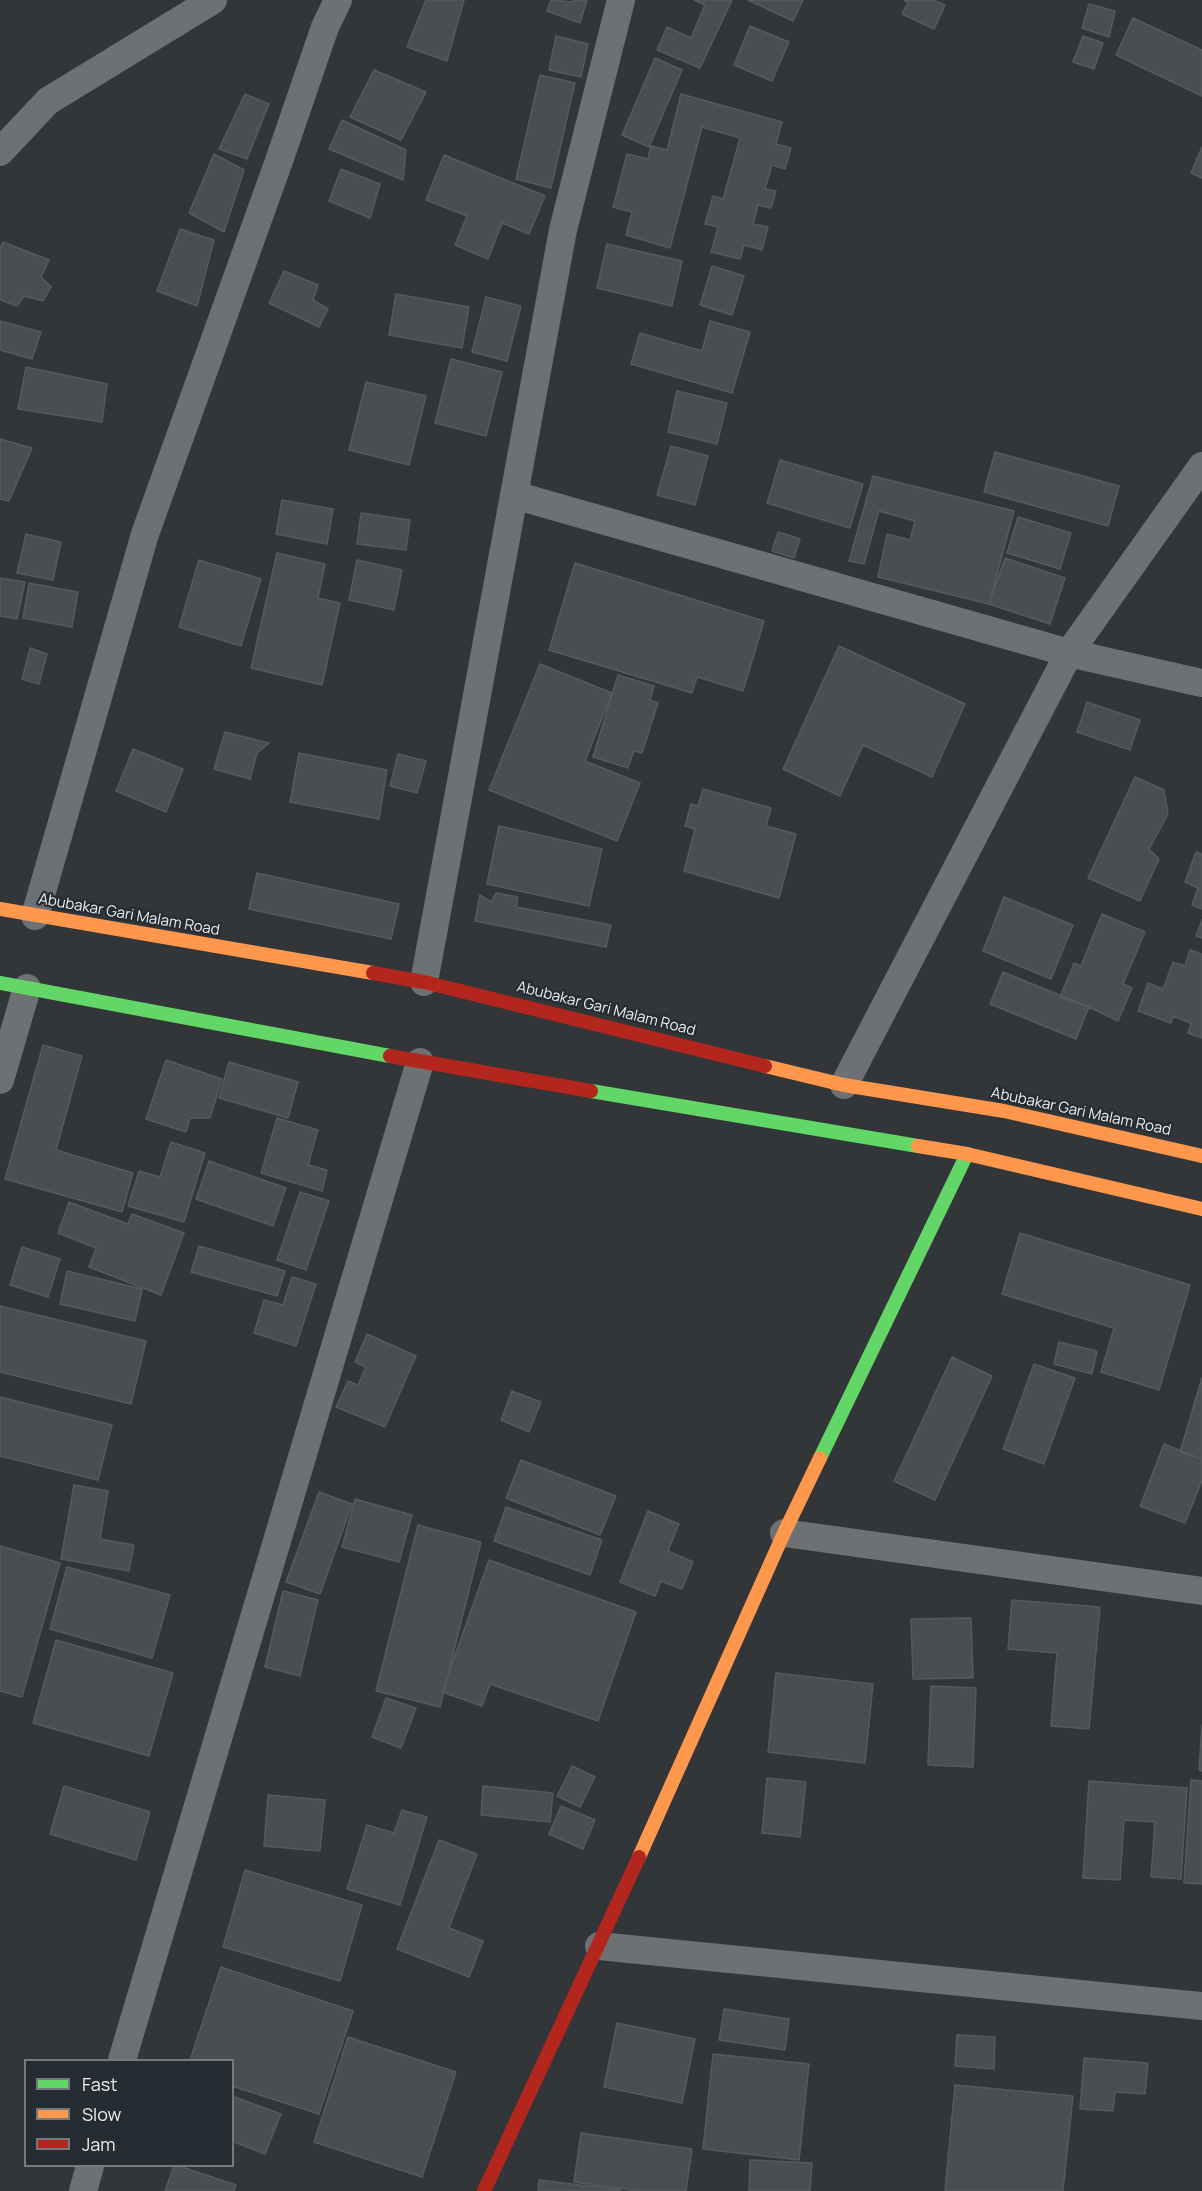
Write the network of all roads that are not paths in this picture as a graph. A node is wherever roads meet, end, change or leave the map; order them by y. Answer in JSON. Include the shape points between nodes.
{"nodes":[{"id":1,"x":213,"y":0,"type":"edge"},
{"id":2,"x":338,"y":0,"type":"edge"},
{"id":3,"x":621,"y":0,"type":"edge"},
{"id":4,"x":0,"y":152,"type":"edge"},
{"id":5,"x":1202,"y":466,"type":"edge"},
{"id":6,"x":514,"y":495,"type":"junction"},
{"id":7,"x":1069,"y":653,"type":"junction"},
{"id":8,"x":1202,"y":683,"type":"edge"},
{"id":9,"x":0,"y":909,"type":"edge"},
{"id":10,"x":35,"y":916,"type":"junction"},
{"id":11,"x":424,"y":982,"type":"junction"},
{"id":12,"x":13,"y":986,"type":"edge"},
{"id":13,"x":420,"y":1062,"type":"junction"},
{"id":14,"x":0,"y":1080,"type":"edge"},
{"id":15,"x":844,"y":1085,"type":"junction"},
{"id":16,"x":967,"y":1154,"type":"junction"},
{"id":17,"x":1202,"y":1156,"type":"edge"},
{"id":18,"x":1202,"y":1209,"type":"edge"},
{"id":19,"x":784,"y":1533,"type":"junction"},
{"id":20,"x":1202,"y":1591,"type":"edge"},
{"id":21,"x":599,"y":1946,"type":"junction"},
{"id":22,"x":1202,"y":2006,"type":"edge"},
{"id":23,"x":123,"y":2059,"type":"edge"},
{"id":24,"x":90,"y":2167,"type":"edge"},
{"id":25,"x":83,"y":2191,"type":"edge"},
{"id":26,"x":484,"y":2191,"type":"edge"}],
"edges":[{"from":1,"to":4,"type":"street","via":[[48,102]]},
{"from":2,"to":10,"type":"street","via":[[325,27],[145,534]]},
{"from":3,"to":6,"type":"street","via":[[563,230]]},
{"from":5,"to":7,"type":"street"},
{"from":6,"to":7,"type":"street"},
{"from":6,"to":11,"type":"street"},
{"from":7,"to":8,"type":"street"},
{"from":7,"to":15,"type":"street"},
{"from":9,"to":10,"type":"street","name":"Abubakar Gari Malam Road"},
{"from":10,"to":11,"type":"street","name":"Abubakar Gari Malam Road"},
{"from":11,"to":15,"type":"street","name":"Abubakar Gari Malam Road"},
{"from":12,"to":13,"type":"street"},
{"from":12,"to":14,"type":"street"},
{"from":13,"to":16,"type":"street"},
{"from":13,"to":23,"type":"street"},
{"from":15,"to":17,"type":"street","name":"Abubakar Gari Malam Road","via":[[1004,1111]]},
{"from":16,"to":18,"type":"street"},
{"from":16,"to":19,"type":"street"},
{"from":19,"to":20,"type":"street"},
{"from":19,"to":21,"type":"street"},
{"from":21,"to":22,"type":"street"},
{"from":21,"to":26,"type":"street"},
{"from":24,"to":25,"type":"street"}]}
